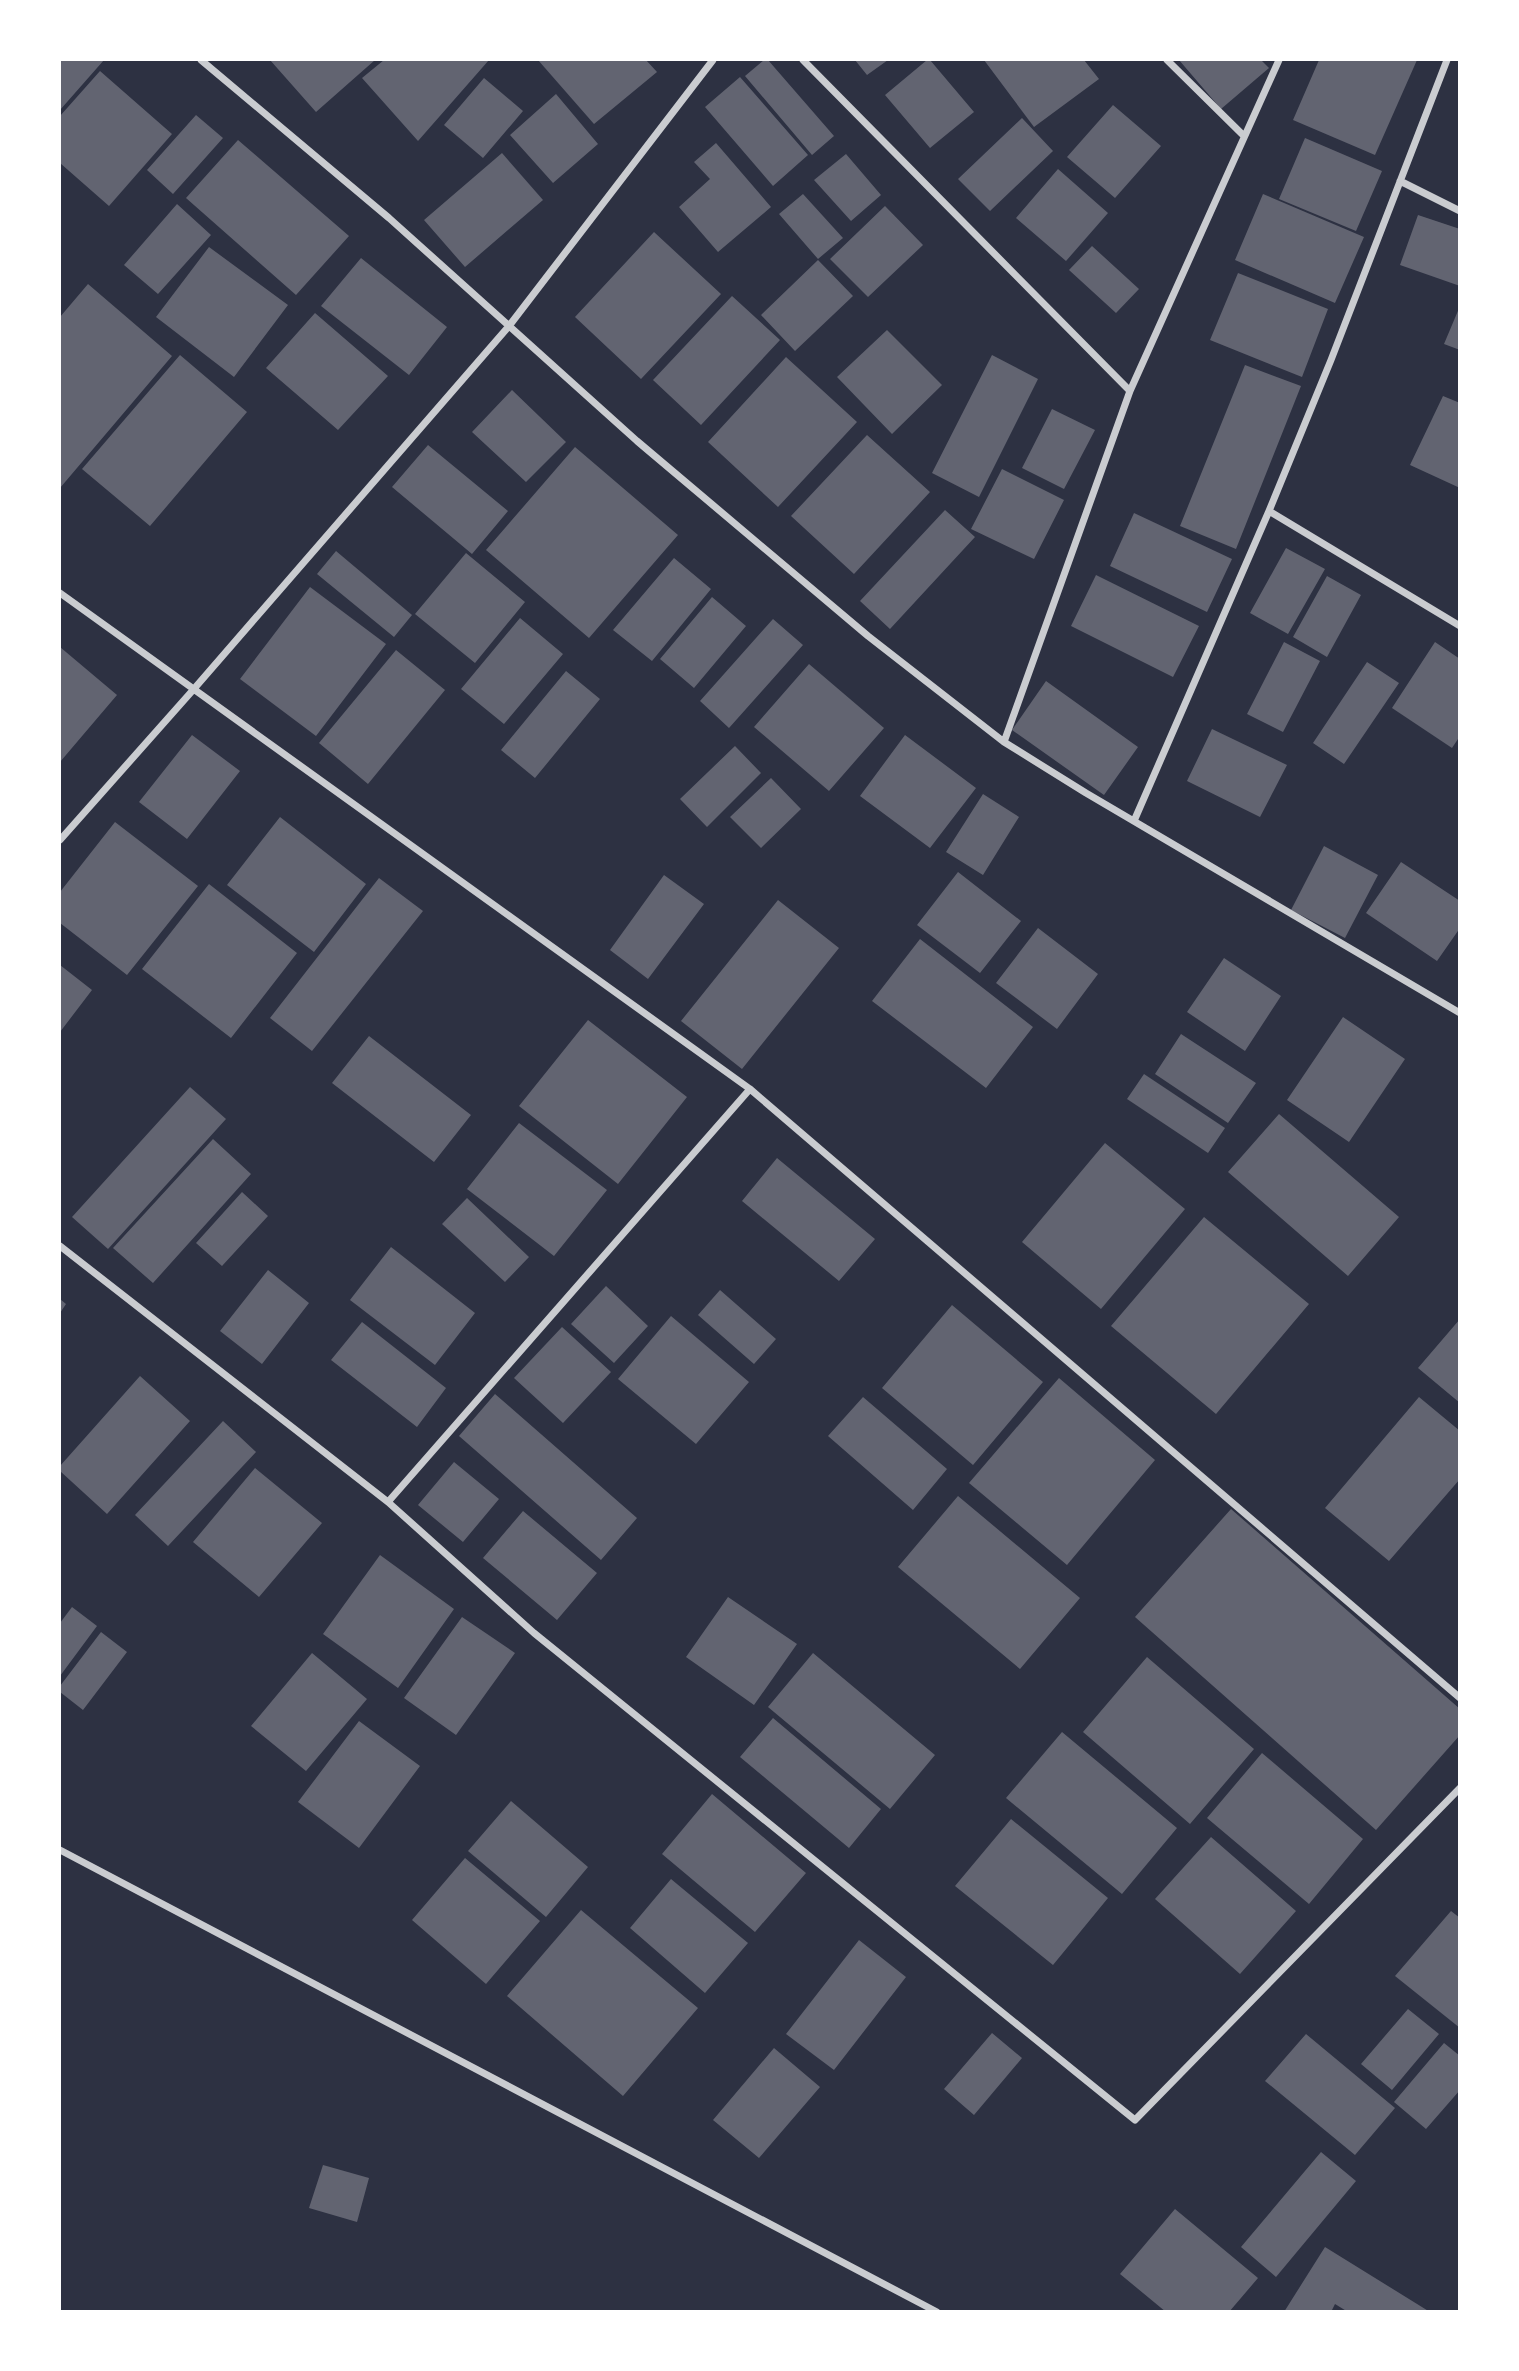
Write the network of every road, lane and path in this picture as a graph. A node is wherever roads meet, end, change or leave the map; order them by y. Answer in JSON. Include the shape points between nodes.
{"nodes":[{"id":1,"x":201,"y":60,"type":"edge"},
{"id":2,"x":713,"y":60,"type":"edge"},
{"id":3,"x":803,"y":60,"type":"edge"},
{"id":4,"x":1167,"y":60,"type":"edge"},
{"id":5,"x":1279,"y":60,"type":"edge"},
{"id":6,"x":1447,"y":60,"type":"edge"},
{"id":7,"x":1244,"y":136,"type":"junction"},
{"id":8,"x":1400,"y":181,"type":"junction"},
{"id":9,"x":1460,"y":211,"type":"edge"},
{"id":10,"x":509,"y":326,"type":"junction"},
{"id":11,"x":1130,"y":391,"type":"junction"},
{"id":12,"x":1269,"y":511,"type":"junction"},
{"id":13,"x":60,"y":593,"type":"edge"},
{"id":14,"x":1460,"y":625,"type":"edge"},
{"id":15,"x":193,"y":690,"type":"junction"},
{"id":16,"x":1004,"y":742,"type":"junction"},
{"id":17,"x":1134,"y":821,"type":"junction"},
{"id":18,"x":60,"y":840,"type":"edge"},
{"id":19,"x":1460,"y":1013,"type":"edge"},
{"id":20,"x":750,"y":1089,"type":"junction"},
{"id":21,"x":60,"y":1246,"type":"edge"},
{"id":22,"x":388,"y":1502,"type":"junction"},
{"id":23,"x":1460,"y":1698,"type":"edge"},
{"id":24,"x":1460,"y":1788,"type":"edge"},
{"id":25,"x":60,"y":1850,"type":"edge"},
{"id":26,"x":937,"y":2312,"type":"edge"}],
"edges":[{"from":1,"to":10,"type":"street"},
{"from":2,"to":10,"type":"street"},
{"from":3,"to":11,"type":"street"},
{"from":4,"to":7,"type":"street"},
{"from":5,"to":7,"type":"street"},
{"from":6,"to":8,"type":"street"},
{"from":7,"to":11,"type":"street"},
{"from":8,"to":9,"type":"street"},
{"from":8,"to":12,"type":"street"},
{"from":10,"to":15,"type":"street"},
{"from":10,"to":16,"type":"street","via":[[847,618]]},
{"from":11,"to":16,"type":"street"},
{"from":12,"to":14,"type":"street"},
{"from":12,"to":17,"type":"street"},
{"from":13,"to":15,"type":"street"},
{"from":15,"to":18,"type":"street"},
{"from":15,"to":20,"type":"street"},
{"from":16,"to":17,"type":"street"},
{"from":17,"to":19,"type":"street"},
{"from":20,"to":22,"type":"street"},
{"from":20,"to":23,"type":"street"},
{"from":21,"to":22,"type":"street"},
{"from":22,"to":24,"type":"street","via":[[534,1633],[1135,2120]]},
{"from":25,"to":26,"type":"street"}]}
